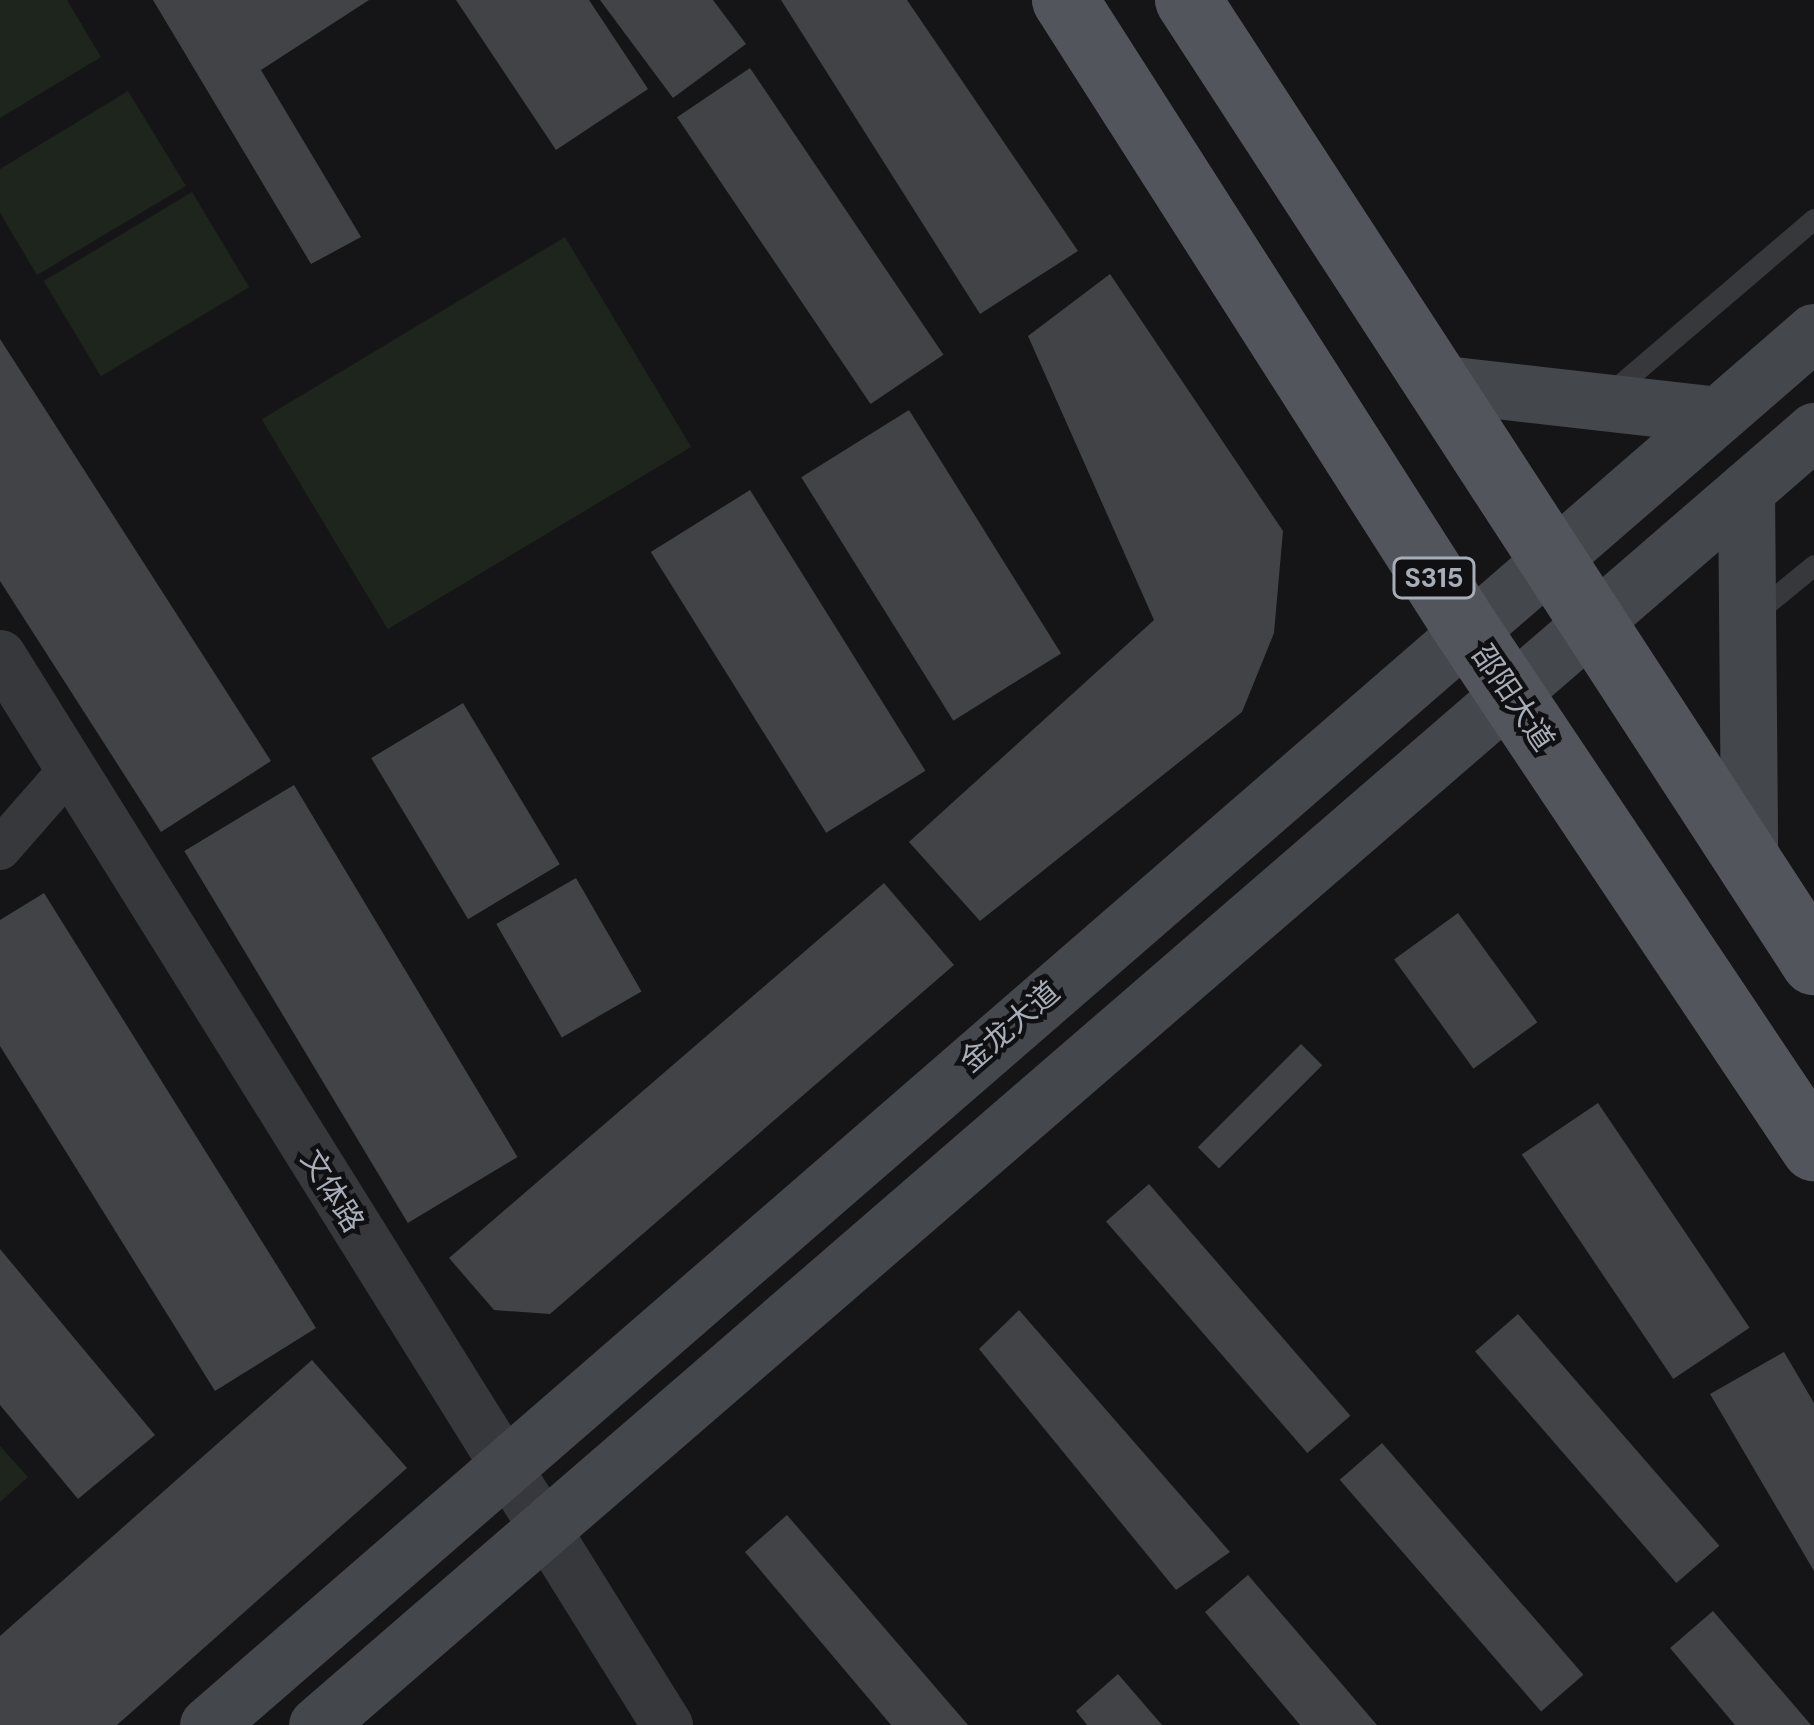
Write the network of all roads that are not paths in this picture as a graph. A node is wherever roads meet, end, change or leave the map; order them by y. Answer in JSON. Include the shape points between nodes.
{"nodes":[{"id":1,"x":1065,"y":0,"type":"edge"},
{"id":2,"x":1188,"y":0,"type":"edge"},
{"id":3,"x":1814,"y":219,"type":"edge"},
{"id":4,"x":1814,"y":332,"type":"edge"},
{"id":5,"x":1436,"y":383,"type":"junction"},
{"id":6,"x":1600,"y":402,"type":"junction"},
{"id":7,"x":1716,"y":415,"type":"junction"},
{"id":8,"x":1814,"y":431,"type":"edge"},
{"id":9,"x":1746,"y":490,"type":"junction"},
{"id":10,"x":1549,"y":557,"type":"junction"},
{"id":11,"x":1814,"y":565,"type":"edge"},
{"id":12,"x":1750,"y":618,"type":"junction"},
{"id":13,"x":1466,"y":628,"type":"junction"},
{"id":14,"x":1591,"y":628,"type":"junction"},
{"id":15,"x":0,"y":655,"type":"edge"},
{"id":16,"x":1511,"y":693,"type":"junction"},
{"id":17,"x":70,"y":768,"type":"junction"},
{"id":18,"x":0,"y":849,"type":"edge"},
{"id":19,"x":1749,"y":866,"type":"junction"},
{"id":20,"x":1814,"y":962,"type":"edge"},
{"id":21,"x":1814,"y":1148,"type":"edge"},
{"id":22,"x":505,"y":1469,"type":"junction"},
{"id":23,"x":547,"y":1527,"type":"junction"},
{"id":24,"x":208,"y":1725,"type":"edge"},
{"id":25,"x":317,"y":1725,"type":"edge"},
{"id":26,"x":667,"y":1725,"type":"edge"}],
"edges":[{"from":1,"to":13,"type":"main road","name":"邵阳大道","number":"S315"},
{"from":2,"to":5,"type":"main road"},
{"from":3,"to":6,"type":"lane"},
{"from":4,"to":7,"type":"main road","name":"金龙大道"},
{"from":5,"to":6,"type":"main road"},
{"from":5,"to":10,"type":"main road"},
{"from":6,"to":7,"type":"main road"},
{"from":7,"to":10,"type":"main road","name":"金龙大道"},
{"from":8,"to":9,"type":"main road"},
{"from":9,"to":12,"type":"main road"},
{"from":9,"to":14,"type":"main road"},
{"from":10,"to":13,"type":"main road","name":"金龙大道"},
{"from":10,"to":14,"type":"main road"},
{"from":11,"to":12,"type":"lane"},
{"from":12,"to":19,"type":"main road"},
{"from":13,"to":16,"type":"main road","name":"邵阳大道","number":"S315"},
{"from":13,"to":22,"type":"main road","name":"金龙大道"},
{"from":14,"to":16,"type":"main road"},
{"from":14,"to":19,"type":"main road"},
{"from":15,"to":17,"type":"street","name":"文体路"},
{"from":16,"to":21,"type":"main road","name":"邵阳大道","number":"S315"},
{"from":16,"to":23,"type":"main road"},
{"from":17,"to":18,"type":"street"},
{"from":17,"to":22,"type":"street","name":"文体路"},
{"from":19,"to":20,"type":"main road"},
{"from":22,"to":23,"type":"street","name":"文体路"},
{"from":22,"to":24,"type":"main road","name":"金龙大道"},
{"from":23,"to":25,"type":"main road"},
{"from":23,"to":26,"type":"street","name":"文体路"}]}
